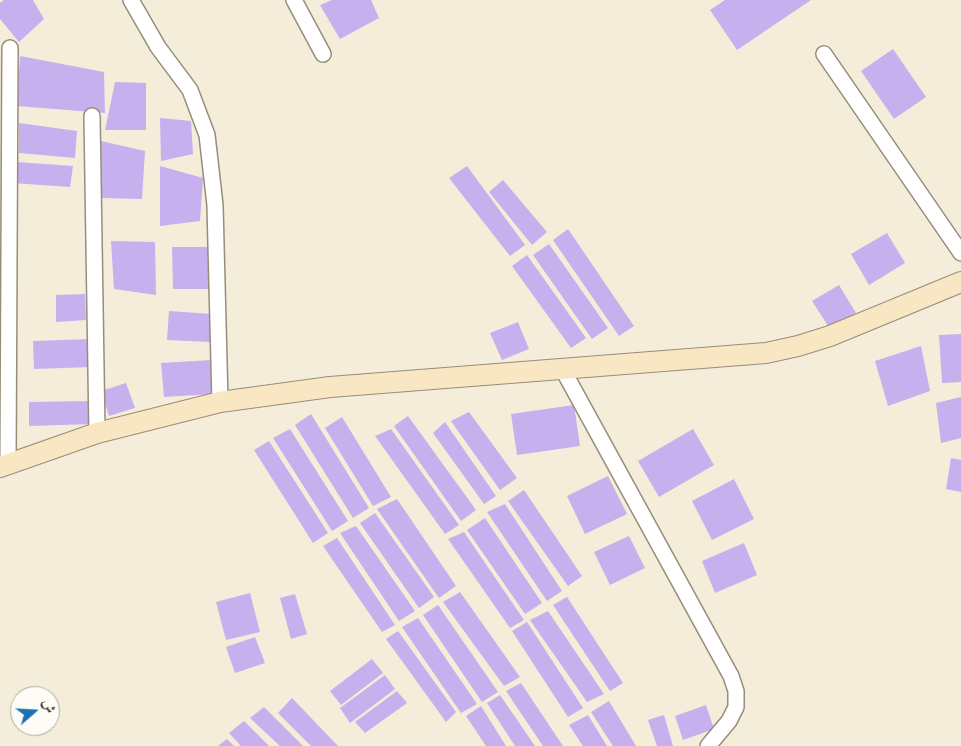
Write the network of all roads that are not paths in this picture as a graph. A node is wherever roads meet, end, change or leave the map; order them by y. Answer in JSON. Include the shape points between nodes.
{"nodes":[{"id":1,"x":131,"y":0,"type":"edge"},
{"id":2,"x":294,"y":0,"type":"edge"},
{"id":3,"x":10,"y":48,"type":"dead end"},
{"id":4,"x":322,"y":54,"type":"dead end"},
{"id":5,"x":824,"y":54,"type":"dead end"},
{"id":6,"x":92,"y":116,"type":"dead end"},
{"id":7,"x":961,"y":253,"type":"edge"},
{"id":8,"x":961,"y":282,"type":"edge"},
{"id":9,"x":563,"y":370,"type":"junction"},
{"id":10,"x":220,"y":402,"type":"junction"},
{"id":11,"x":96,"y":433,"type":"junction"},
{"id":12,"x":4,"y":465,"type":"edge"},
{"id":13,"x":708,"y":746,"type":"edge"}],
"edges":[{"from":1,"to":10,"type":"street","via":[[158,48],[190,90],[207,135],[215,205]]},
{"from":2,"to":4,"type":"street"},
{"from":3,"to":12,"type":"street"},
{"from":5,"to":7,"type":"street"},
{"from":6,"to":11,"type":"street"},
{"from":8,"to":9,"type":"street","via":[[868,322],[798,346],[766,353]]},
{"from":9,"to":10,"type":"street","via":[[330,387]]},
{"from":9,"to":13,"type":"street","via":[[731,676],[736,691],[736,707]]},
{"from":10,"to":11,"type":"street"},
{"from":11,"to":12,"type":"street"}]}
